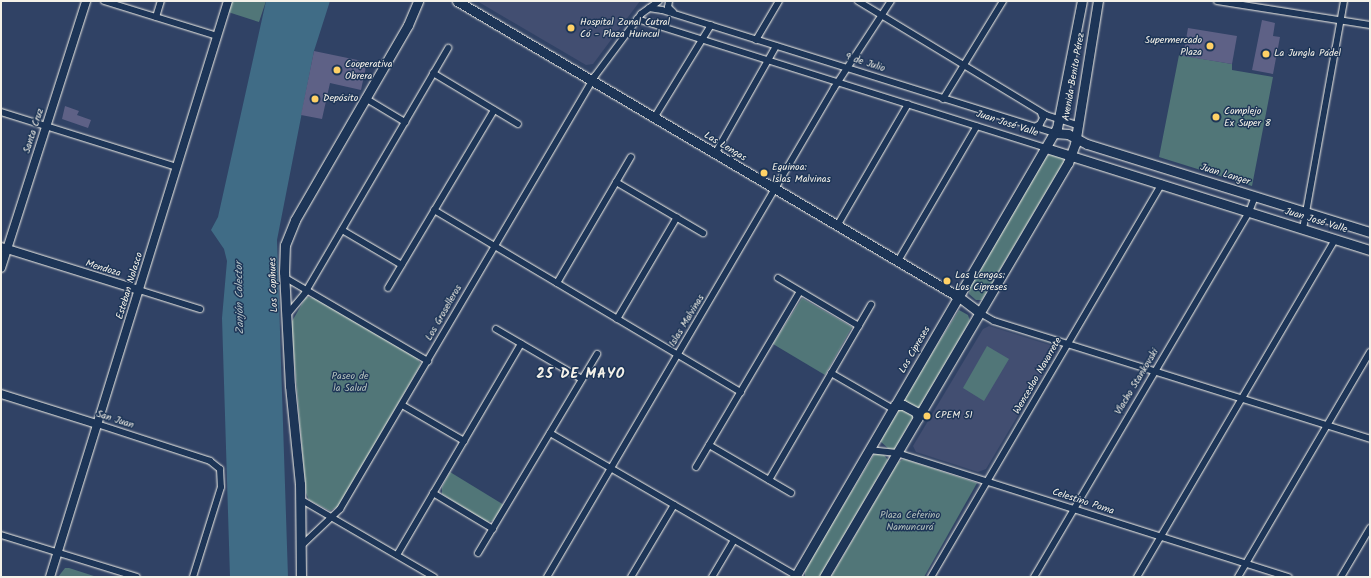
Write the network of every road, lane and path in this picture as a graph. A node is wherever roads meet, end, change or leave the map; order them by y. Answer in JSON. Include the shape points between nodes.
{"nodes":[{"id":1,"x":86,"y":1,"type":"edge"},
{"id":2,"x":104,"y":1,"type":"edge"},
{"id":3,"x":161,"y":1,"type":"edge"},
{"id":4,"x":228,"y":1,"type":"edge"},
{"id":5,"x":418,"y":1,"type":"edge"},
{"id":6,"x":425,"y":1,"type":"edge"},
{"id":7,"x":457,"y":1,"type":"edge"},
{"id":8,"x":659,"y":1,"type":"edge"},
{"id":9,"x":669,"y":1,"type":"edge"},
{"id":10,"x":779,"y":1,"type":"edge"},
{"id":11,"x":858,"y":1,"type":"edge"},
{"id":12,"x":891,"y":1,"type":"edge"},
{"id":13,"x":1003,"y":1,"type":"edge"},
{"id":14,"x":1082,"y":1,"type":"edge"},
{"id":15,"x":1098,"y":1,"type":"edge"},
{"id":16,"x":1217,"y":1,"type":"edge"},
{"id":17,"x":1344,"y":1,"type":"edge"},
{"id":18,"x":1269,"y":4,"type":"edge"},
{"id":19,"x":648,"y":8,"type":"junction"},
{"id":20,"x":676,"y":14,"type":"junction"},
{"id":21,"x":882,"y":15,"type":"junction"},
{"id":22,"x":156,"y":17,"type":"junction"},
{"id":23,"x":637,"y":19,"type":"junction"},
{"id":24,"x":1341,"y":20,"type":"junction"},
{"id":25,"x":408,"y":25,"type":"junction"},
{"id":26,"x":711,"y":25,"type":"junction"},
{"id":27,"x":1370,"y":25,"type":"edge"},
{"id":28,"x":217,"y":36,"type":"junction"},
{"id":29,"x":702,"y":40,"type":"junction"},
{"id":30,"x":756,"y":40,"type":"junction"},
{"id":31,"x":776,"y":46,"type":"junction"},
{"id":32,"x":448,"y":48,"type":"dead end"},
{"id":33,"x":768,"y":60,"type":"junction"},
{"id":34,"x":964,"y":65,"type":"junction"},
{"id":35,"x":848,"y":69,"type":"junction"},
{"id":36,"x":433,"y":73,"type":"junction"},
{"id":37,"x":592,"y":81,"type":"junction"},
{"id":38,"x":838,"y":82,"type":"junction"},
{"id":39,"x":365,"y":98,"type":"junction"},
{"id":40,"x":943,"y":100,"type":"junction"},
{"id":41,"x":908,"y":104,"type":"junction"},
{"id":42,"x":494,"y":110,"type":"junction"},
{"id":43,"x":1,"y":112,"type":"edge"},
{"id":44,"x":1041,"y":113,"type":"junction"},
{"id":45,"x":654,"y":118,"type":"junction"},
{"id":46,"x":1060,"y":121,"type":"junction"},
{"id":47,"x":405,"y":122,"type":"junction"},
{"id":48,"x":518,"y":124,"type":"dead end"},
{"id":49,"x":1076,"y":125,"type":"junction"},
{"id":50,"x":46,"y":126,"type":"junction"},
{"id":51,"x":977,"y":126,"type":"junction"},
{"id":52,"x":1033,"y":128,"type":"junction"},
{"id":53,"x":1054,"y":133,"type":"junction"},
{"id":54,"x":1075,"y":138,"type":"junction"},
{"id":55,"x":1046,"y":148,"type":"junction"},
{"id":56,"x":715,"y":154,"type":"junction"},
{"id":57,"x":1071,"y":156,"type":"junction"},
{"id":58,"x":631,"y":157,"type":"dead end"},
{"id":59,"x":177,"y":167,"type":"junction"},
{"id":60,"x":616,"y":182,"type":"junction"},
{"id":61,"x":1162,"y":184,"type":"junction"},
{"id":62,"x":776,"y":189,"type":"junction"},
{"id":63,"x":1255,"y":196,"type":"junction"},
{"id":64,"x":434,"y":210,"type":"junction"},
{"id":65,"x":1250,"y":212,"type":"junction"},
{"id":66,"x":1307,"y":212,"type":"junction"},
{"id":67,"x":677,"y":217,"type":"junction"},
{"id":68,"x":838,"y":226,"type":"junction"},
{"id":69,"x":1304,"y":229,"type":"junction"},
{"id":70,"x":342,"y":230,"type":"junction"},
{"id":71,"x":703,"y":232,"type":"dead end"},
{"id":72,"x":1370,"y":232,"type":"edge"},
{"id":73,"x":1335,"y":239,"type":"junction"},
{"id":74,"x":495,"y":246,"type":"junction"},
{"id":75,"x":4,"y":248,"type":"edge"},
{"id":76,"x":1370,"y":250,"type":"edge"},
{"id":77,"x":898,"y":261,"type":"junction"},
{"id":78,"x":402,"y":265,"type":"junction"},
{"id":79,"x":1,"y":268,"type":"edge"},
{"id":80,"x":284,"y":277,"type":"junction"},
{"id":81,"x":778,"y":278,"type":"dead end"},
{"id":82,"x":557,"y":283,"type":"junction"},
{"id":83,"x":388,"y":288,"type":"dead end"},
{"id":84,"x":139,"y":290,"type":"junction"},
{"id":85,"x":307,"y":290,"type":"junction"},
{"id":86,"x":800,"y":291,"type":"junction"},
{"id":87,"x":959,"y":297,"type":"junction"},
{"id":88,"x":871,"y":305,"type":"dead end"},
{"id":89,"x":200,"y":309,"type":"dead end"},
{"id":90,"x":980,"y":313,"type":"junction"},
{"id":91,"x":286,"y":316,"type":"junction"},
{"id":92,"x":617,"y":319,"type":"junction"},
{"id":93,"x":859,"y":326,"type":"junction"},
{"id":94,"x":496,"y":329,"type":"dead end"},
{"id":95,"x":521,"y":344,"type":"junction"},
{"id":96,"x":1068,"y":344,"type":"junction"},
{"id":97,"x":1370,"y":352,"type":"edge"},
{"id":98,"x":596,"y":354,"type":"dead end"},
{"id":99,"x":678,"y":355,"type":"junction"},
{"id":100,"x":428,"y":361,"type":"junction"},
{"id":101,"x":1155,"y":372,"type":"junction"},
{"id":102,"x":831,"y":373,"type":"junction"},
{"id":103,"x":582,"y":379,"type":"junction"},
{"id":104,"x":741,"y":392,"type":"junction"},
{"id":105,"x":1,"y":394,"type":"edge"},
{"id":106,"x":1242,"y":398,"type":"junction"},
{"id":107,"x":402,"y":405,"type":"junction"},
{"id":108,"x":894,"y":407,"type":"junction"},
{"id":109,"x":918,"y":418,"type":"junction"},
{"id":110,"x":97,"y":424,"type":"junction"},
{"id":111,"x":1327,"y":425,"type":"junction"},
{"id":112,"x":550,"y":433,"type":"junction"},
{"id":113,"x":1370,"y":439,"type":"edge"},
{"id":114,"x":464,"y":441,"type":"junction"},
{"id":115,"x":709,"y":445,"type":"junction"},
{"id":116,"x":869,"y":450,"type":"junction"},
{"id":117,"x":897,"y":454,"type":"junction"},
{"id":118,"x":611,"y":468,"type":"junction"},
{"id":119,"x":696,"y":468,"type":"dead end"},
{"id":120,"x":769,"y":480,"type":"junction"},
{"id":121,"x":987,"y":482,"type":"junction"},
{"id":122,"x":433,"y":493,"type":"junction"},
{"id":123,"x":792,"y":493,"type":"dead end"},
{"id":124,"x":300,"y":499,"type":"junction"},
{"id":125,"x":674,"y":505,"type":"junction"},
{"id":126,"x":1074,"y":509,"type":"junction"},
{"id":127,"x":332,"y":518,"type":"junction"},
{"id":128,"x":1370,"y":528,"type":"edge"},
{"id":129,"x":493,"y":529,"type":"junction"},
{"id":130,"x":1,"y":535,"type":"edge"},
{"id":131,"x":1160,"y":537,"type":"junction"},
{"id":132,"x":734,"y":540,"type":"junction"},
{"id":133,"x":301,"y":546,"type":"junction"},
{"id":134,"x":57,"y":552,"type":"junction"},
{"id":135,"x":478,"y":553,"type":"dead end"},
{"id":136,"x":397,"y":555,"type":"junction"},
{"id":137,"x":1246,"y":564,"type":"junction"},
{"id":138,"x":50,"y":577,"type":"edge"},
{"id":139,"x":137,"y":577,"type":"edge"},
{"id":140,"x":193,"y":577,"type":"edge"},
{"id":141,"x":301,"y":577,"type":"edge"},
{"id":142,"x":434,"y":577,"type":"edge"},
{"id":143,"x":547,"y":577,"type":"edge"},
{"id":144,"x":631,"y":577,"type":"edge"},
{"id":145,"x":712,"y":577,"type":"edge"},
{"id":146,"x":796,"y":577,"type":"edge"},
{"id":147,"x":824,"y":577,"type":"edge"},
{"id":148,"x":931,"y":577,"type":"edge"},
{"id":149,"x":1034,"y":577,"type":"edge"},
{"id":150,"x":1137,"y":577,"type":"edge"},
{"id":151,"x":1238,"y":577,"type":"edge"},
{"id":152,"x":1289,"y":577,"type":"edge"},
{"id":153,"x":1341,"y":577,"type":"edge"}],
"edges":[{"from":1,"to":50,"type":"street","name":"Santa Cruz"},
{"from":2,"to":22,"type":"street"},
{"from":3,"to":22,"type":"street"},
{"from":4,"to":28,"type":"street","name":"Esteban Nolasco"},
{"from":5,"to":25,"type":"main road","name":"Los Copíhues"},
{"from":6,"to":25,"type":"main road","name":"Los Copíhues"},
{"from":7,"to":37,"type":"main road","name":"Las Lengas"},
{"from":8,"to":19,"type":"street","name":"Los Groselleros"},
{"from":9,"to":20,"type":"street","via":[[668,8]]},
{"from":10,"to":30,"type":"street"},
{"from":11,"to":21,"type":"street"},
{"from":12,"to":21,"type":"street","name":"Islas Malvinas"},
{"from":13,"to":34,"type":"street"},
{"from":14,"to":46,"type":"main road","name":"Avenida Benito Pérez"},
{"from":15,"to":49,"type":"main road","name":"Avenida Benito Pérez"},
{"from":16,"to":18,"type":"street"},
{"from":17,"to":24,"type":"street"},
{"from":18,"to":24,"type":"street"},
{"from":19,"to":20,"type":"street","name":"9 de Julio"},
{"from":19,"to":23,"type":"street","name":"Los Groselleros"},
{"from":20,"to":26,"type":"street","name":"9 de Julio"},
{"from":21,"to":34,"type":"street"},
{"from":21,"to":35,"type":"street","name":"Islas Malvinas"},
{"from":22,"to":28,"type":"street"},
{"from":23,"to":29,"type":"street","name":"Juan José Valle"},
{"from":23,"to":37,"type":"street","name":"Los Groselleros"},
{"from":24,"to":27,"type":"street"},
{"from":24,"to":66,"type":"street"},
{"from":25,"to":39,"type":"main road","name":"Los Copíhues"},
{"from":26,"to":29,"type":"street"},
{"from":26,"to":30,"type":"street","name":"9 de Julio"},
{"from":28,"to":59,"type":"street","name":"Esteban Nolasco"},
{"from":29,"to":33,"type":"street","name":"Juan José Valle"},
{"from":29,"to":45,"type":"street"},
{"from":30,"to":31,"type":"street","name":"9 de Julio"},
{"from":31,"to":33,"type":"street"},
{"from":31,"to":35,"type":"street","name":"9 de Julio"},
{"from":32,"to":36,"type":"street"},
{"from":33,"to":38,"type":"street","name":"Juan José Valle"},
{"from":33,"to":56,"type":"street"},
{"from":34,"to":40,"type":"street"},
{"from":34,"to":44,"type":"street"},
{"from":35,"to":38,"type":"street","name":"Islas Malvinas"},
{"from":35,"to":40,"type":"street","name":"9 de Julio"},
{"from":36,"to":42,"type":"street"},
{"from":36,"to":47,"type":"street"},
{"from":37,"to":45,"type":"main road","name":"Las Lengas"},
{"from":37,"to":74,"type":"street","name":"Los Groselleros"},
{"from":38,"to":41,"type":"street","name":"Juan José Valle"},
{"from":38,"to":62,"type":"street","name":"Islas Malvinas"},
{"from":39,"to":47,"type":"street"},
{"from":39,"to":80,"type":"main road","name":"Los Copíhues","via":[[290,230],[285,250]]},
{"from":40,"to":52,"type":"street","name":"9 de Julio"},
{"from":41,"to":51,"type":"street","name":"Juan José Valle"},
{"from":41,"to":68,"type":"street"},
{"from":42,"to":48,"type":"street"},
{"from":42,"to":64,"type":"street"},
{"from":43,"to":50,"type":"street"},
{"from":44,"to":46,"type":"street"},
{"from":44,"to":52,"type":"street","via":[[1044,118]]},
{"from":45,"to":56,"type":"main road","name":"Las Lengas"},
{"from":46,"to":49,"type":"street"},
{"from":46,"to":53,"type":"main road","name":"Avenida Benito Pérez"},
{"from":47,"to":70,"type":"street"},
{"from":49,"to":54,"type":"main road","name":"Avenida Benito Pérez"},
{"from":50,"to":59,"type":"street"},
{"from":50,"to":75,"type":"street","name":"Santa Cruz"},
{"from":51,"to":55,"type":"street","name":"Juan José Valle"},
{"from":51,"to":77,"type":"street"},
{"from":52,"to":53,"type":"street","name":"9 de Julio"},
{"from":53,"to":54,"type":"main road","name":"9 de Julio","via":[[1065,133]]},
{"from":53,"to":55,"type":"main road","name":"Los Cipreses"},
{"from":54,"to":57,"type":"main road","name":"Avenida Benito Pérez"},
{"from":54,"to":63,"type":"main road","name":"Juan Langer"},
{"from":55,"to":57,"type":"main road","name":"Juan José Valle"},
{"from":55,"to":87,"type":"main road","name":"Los Cipreses"},
{"from":56,"to":62,"type":"main road","name":"Las Lengas"},
{"from":57,"to":61,"type":"main road","name":"Juan José Valle"},
{"from":57,"to":90,"type":"main road"},
{"from":58,"to":60,"type":"street"},
{"from":59,"to":84,"type":"street","name":"Esteban Nolasco"},
{"from":60,"to":67,"type":"street"},
{"from":60,"to":82,"type":"street"},
{"from":61,"to":65,"type":"main road","name":"Juan José Valle"},
{"from":61,"to":96,"type":"street","name":"Wenceslao Navarrete"},
{"from":62,"to":68,"type":"main road","name":"Las Lengas"},
{"from":62,"to":99,"type":"street","name":"Islas Malvinas"},
{"from":63,"to":65,"type":"street","name":"Vlacho Stankovski"},
{"from":63,"to":66,"type":"main road","name":"Juan Langer"},
{"from":64,"to":74,"type":"street"},
{"from":64,"to":78,"type":"street"},
{"from":65,"to":69,"type":"main road","name":"Juan José Valle"},
{"from":65,"to":101,"type":"street","name":"Vlacho Stankovski"},
{"from":66,"to":69,"type":"street"},
{"from":66,"to":72,"type":"main road","name":"Juan Langer"},
{"from":67,"to":71,"type":"street"},
{"from":67,"to":92,"type":"street"},
{"from":68,"to":77,"type":"main road","name":"Las Lengas"},
{"from":69,"to":73,"type":"main road","name":"Juan José Valle"},
{"from":70,"to":78,"type":"street"},
{"from":70,"to":85,"type":"street"},
{"from":73,"to":76,"type":"main road","name":"Juan José Valle"},
{"from":73,"to":106,"type":"street"},
{"from":74,"to":82,"type":"street"},
{"from":74,"to":100,"type":"street","name":"Los Groselleros"},
{"from":75,"to":79,"type":"street","name":"Santa Cruz"},
{"from":75,"to":84,"type":"street","name":"Mendoza"},
{"from":77,"to":87,"type":"main road","name":"Las Lengas"},
{"from":78,"to":83,"type":"street"},
{"from":80,"to":85,"type":"street"},
{"from":80,"to":91,"type":"main road","name":"Los Copíhues"},
{"from":81,"to":86,"type":"street"},
{"from":82,"to":92,"type":"street"},
{"from":84,"to":89,"type":"street","name":"Mendoza"},
{"from":84,"to":110,"type":"street","name":"Esteban Nolasco"},
{"from":85,"to":91,"type":"street"},
{"from":85,"to":100,"type":"street"},
{"from":86,"to":93,"type":"street"},
{"from":86,"to":104,"type":"street"},
{"from":87,"to":90,"type":"main road","name":"Las Lengas"},
{"from":87,"to":108,"type":"main road","name":"Los Cipreses"},
{"from":88,"to":93,"type":"street"},
{"from":90,"to":96,"type":"street","via":[[991,320]]},
{"from":90,"to":109,"type":"main road"},
{"from":91,"to":124,"type":"main road","name":"Los Copíhues"},
{"from":92,"to":99,"type":"street"},
{"from":93,"to":102,"type":"street"},
{"from":94,"to":95,"type":"street"},
{"from":95,"to":103,"type":"street"},
{"from":95,"to":114,"type":"street"},
{"from":96,"to":101,"type":"street"},
{"from":96,"to":121,"type":"street","name":"Wenceslao Navarrete"},
{"from":97,"to":111,"type":"street"},
{"from":98,"to":103,"type":"street"},
{"from":99,"to":104,"type":"street"},
{"from":99,"to":118,"type":"street","name":"Islas Malvinas"},
{"from":100,"to":107,"type":"street","name":"Los Groselleros"},
{"from":101,"to":106,"type":"street"},
{"from":101,"to":126,"type":"street","name":"Vlacho Stankovski"},
{"from":102,"to":108,"type":"street"},
{"from":102,"to":120,"type":"street"},
{"from":103,"to":112,"type":"street"},
{"from":104,"to":115,"type":"street"},
{"from":105,"to":110,"type":"street","name":"San Juan"},
{"from":106,"to":111,"type":"street"},
{"from":106,"to":131,"type":"street"},
{"from":107,"to":114,"type":"street"},
{"from":107,"to":127,"type":"street","name":"Los Groselleros"},
{"from":108,"to":109,"type":"main road","via":[[900,403],[916,412]]},
{"from":108,"to":116,"type":"main road","name":"Los Cipreses"},
{"from":109,"to":117,"type":"main road"},
{"from":110,"to":134,"type":"street","name":"Esteban Nolasco"},
{"from":110,"to":140,"type":"street","name":"San Juan","via":[[210,461],[220,470],[221,487]]},
{"from":111,"to":113,"type":"street"},
{"from":111,"to":137,"type":"street"},
{"from":112,"to":118,"type":"street"},
{"from":112,"to":129,"type":"street"},
{"from":114,"to":122,"type":"street"},
{"from":115,"to":119,"type":"street"},
{"from":115,"to":120,"type":"street"},
{"from":116,"to":117,"type":"street","name":"Celestino Poma"},
{"from":116,"to":146,"type":"main road","name":"Los Cipreses"},
{"from":117,"to":121,"type":"street","name":"Celestino Poma"},
{"from":117,"to":147,"type":"main road"},
{"from":118,"to":125,"type":"street"},
{"from":118,"to":143,"type":"street","name":"Islas Malvinas"},
{"from":120,"to":123,"type":"street"},
{"from":121,"to":126,"type":"street","name":"Celestino Poma"},
{"from":121,"to":148,"type":"street","name":"Wenceslao Navarrete"},
{"from":122,"to":129,"type":"street"},
{"from":122,"to":136,"type":"street"},
{"from":124,"to":127,"type":"street"},
{"from":124,"to":133,"type":"main road","name":"Los Copíhues"},
{"from":125,"to":132,"type":"street"},
{"from":125,"to":144,"type":"street"},
{"from":126,"to":131,"type":"street","name":"Celestino Poma"},
{"from":126,"to":149,"type":"street","name":"Vlacho Stankovski"},
{"from":127,"to":133,"type":"street","name":"Los Groselleros"},
{"from":127,"to":136,"type":"street"},
{"from":128,"to":153,"type":"street"},
{"from":129,"to":135,"type":"street"},
{"from":130,"to":134,"type":"street"},
{"from":131,"to":137,"type":"street","name":"Celestino Poma"},
{"from":131,"to":150,"type":"street"},
{"from":132,"to":145,"type":"street"},
{"from":132,"to":146,"type":"street"},
{"from":133,"to":141,"type":"main road","name":"Los Copíhues"},
{"from":134,"to":138,"type":"street","name":"Esteban Nolasco"},
{"from":134,"to":139,"type":"street"},
{"from":136,"to":142,"type":"street"},
{"from":137,"to":151,"type":"street"},
{"from":137,"to":152,"type":"street","name":"Celestino Poma"}]}
